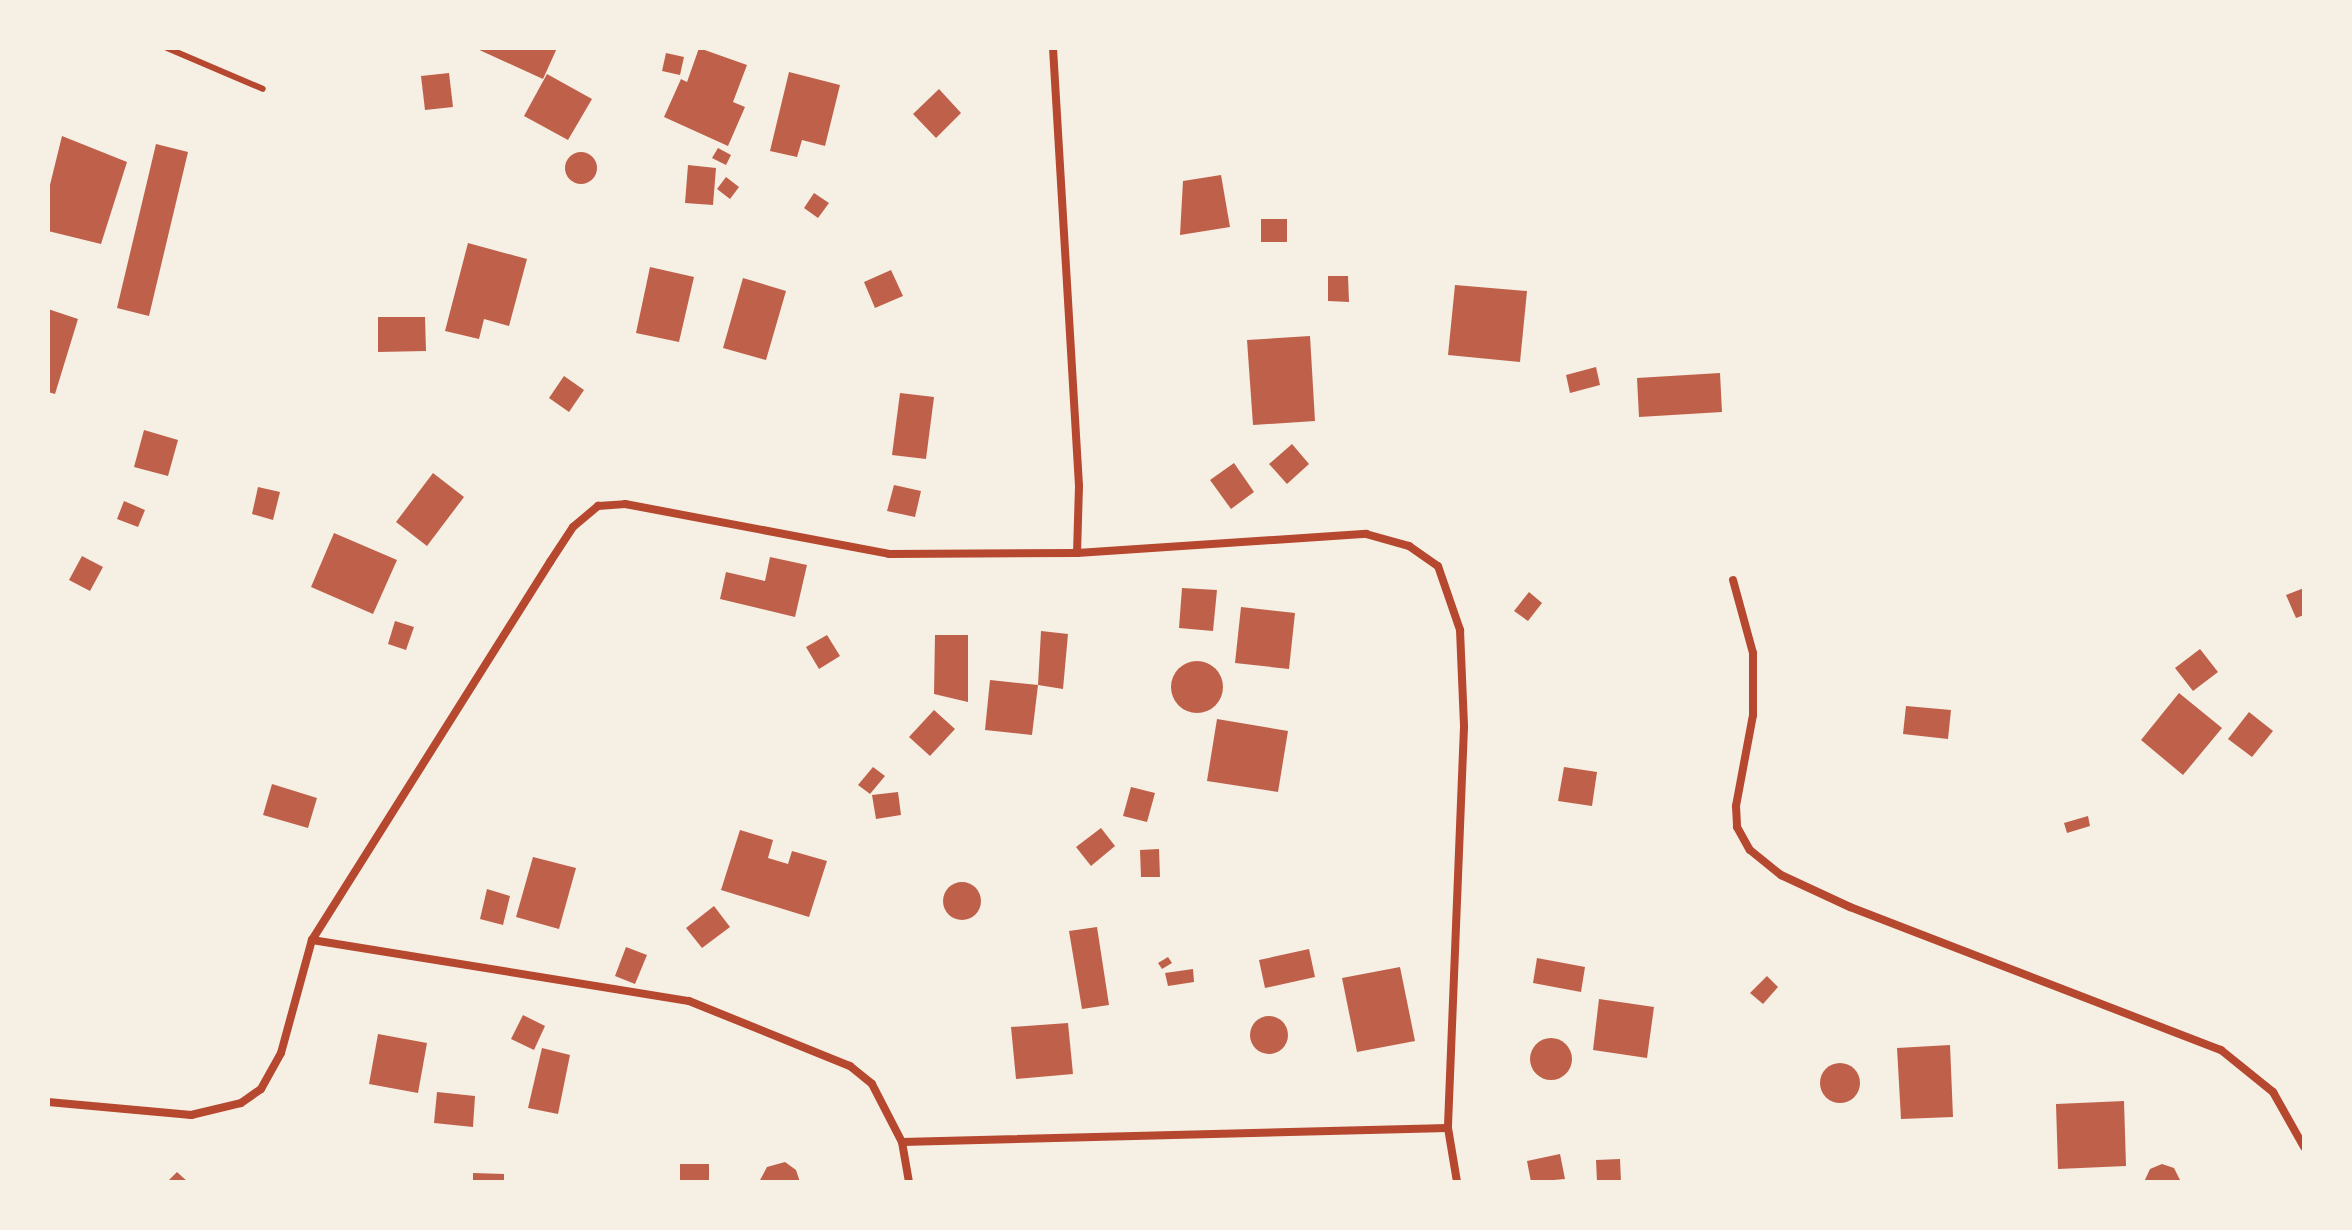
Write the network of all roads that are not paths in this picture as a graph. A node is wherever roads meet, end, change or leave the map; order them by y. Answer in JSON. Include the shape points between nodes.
{"nodes":[{"id":1,"x":167,"y":48,"type":"edge"},
{"id":2,"x":1053,"y":48,"type":"edge"},
{"id":3,"x":263,"y":89,"type":"dead end"},
{"id":4,"x":1077,"y":553,"type":"junction"},
{"id":5,"x":1733,"y":580,"type":"dead end"},
{"id":6,"x":312,"y":940,"type":"junction"},
{"id":7,"x":48,"y":1102,"type":"edge"},
{"id":8,"x":1448,"y":1128,"type":"junction"},
{"id":9,"x":902,"y":1142,"type":"junction"},
{"id":10,"x":2304,"y":1147,"type":"edge"},
{"id":11,"x":909,"y":1182,"type":"edge"},
{"id":12,"x":1457,"y":1182,"type":"edge"}],
"edges":[{"from":1,"to":3,"type":"lane"},
{"from":2,"to":4,"type":"street","via":[[1079,486]]},
{"from":4,"to":6,"type":"street","via":[[889,554],[638,506],[598,506],[573,527]]},
{"from":4,"to":8,"type":"street","via":[[1366,534],[1409,546],[1438,566],[1460,630],[1464,727]]},
{"from":5,"to":10,"type":"street","via":[[1753,653],[1753,715],[1736,806],[1737,827],[1750,850],[1781,875],[1850,907],[2221,1050],[2273,1092]]},
{"from":6,"to":7,"type":"street","via":[[281,1053],[261,1089],[241,1103],[191,1115]]},
{"from":6,"to":9,"type":"street","via":[[689,1001],[864,1075]]},
{"from":8,"to":9,"type":"street"},
{"from":8,"to":12,"type":"street"},
{"from":9,"to":11,"type":"street"}]}
